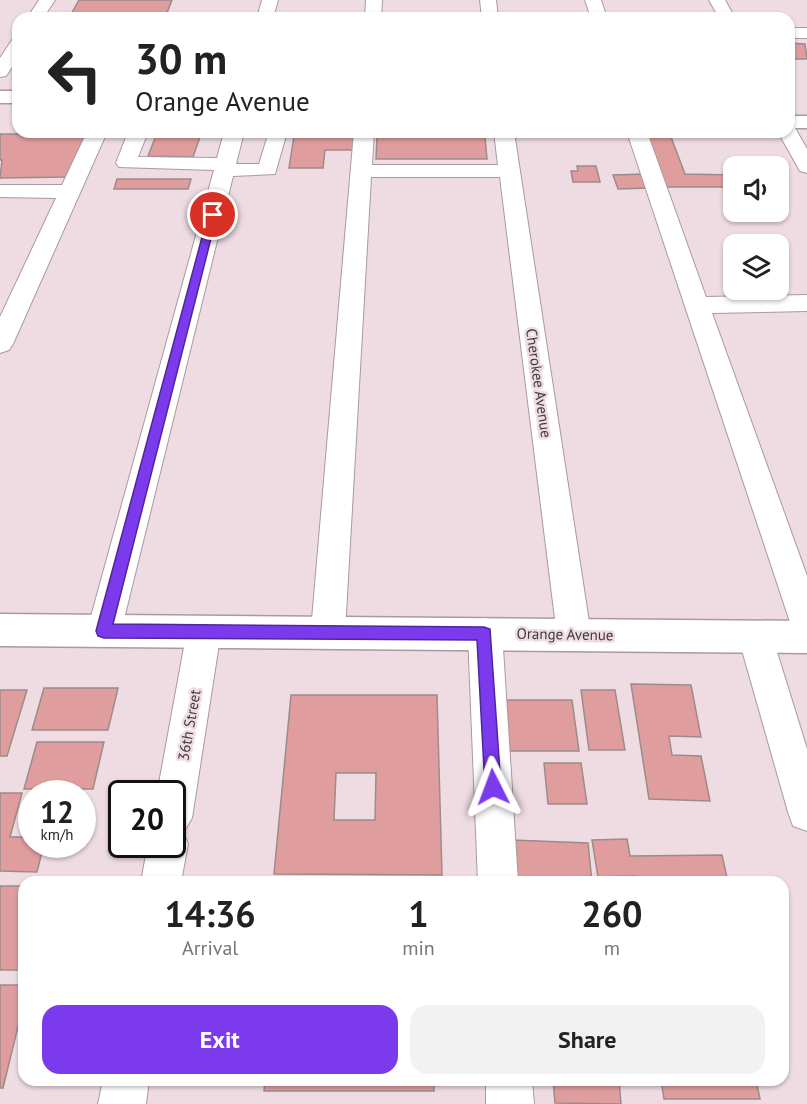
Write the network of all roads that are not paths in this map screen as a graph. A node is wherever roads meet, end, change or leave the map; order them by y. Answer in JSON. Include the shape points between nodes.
{"nodes":[{"id":1,"x":12,"y":42,"type":"edge"},
{"id":2,"x":0,"y":72,"type":"edge"},
{"id":3,"x":94,"y":138,"type":"edge"},
{"id":4,"x":136,"y":138,"type":"edge"},
{"id":5,"x":232,"y":138,"type":"edge"},
{"id":6,"x":364,"y":138,"type":"edge"},
{"id":7,"x":505,"y":138,"type":"edge"},
{"id":8,"x":640,"y":138,"type":"edge"},
{"id":9,"x":791,"y":138,"type":"edge"},
{"id":10,"x":275,"y":139,"type":"dead end"},
{"id":11,"x":225,"y":167,"type":"junction"},
{"id":12,"x":807,"y":167,"type":"edge"},
{"id":13,"x":362,"y":171,"type":"junction"},
{"id":14,"x":509,"y":171,"type":"junction"},
{"id":15,"x":0,"y":191,"type":"edge"},
{"id":16,"x":70,"y":192,"type":"junction"},
{"id":17,"x":807,"y":303,"type":"edge"},
{"id":18,"x":697,"y":305,"type":"junction"},
{"id":19,"x":0,"y":344,"type":"edge"},
{"id":20,"x":807,"y":622,"type":"edge"},
{"id":21,"x":0,"y":630,"type":"edge"},
{"id":22,"x":104,"y":631,"type":"junction"},
{"id":23,"x":204,"y":632,"type":"junction"},
{"id":24,"x":328,"y":632,"type":"junction"},
{"id":25,"x":484,"y":633,"type":"junction"},
{"id":26,"x":574,"y":635,"type":"junction"},
{"id":27,"x":755,"y":636,"type":"junction"},
{"id":28,"x":807,"y":637,"type":"edge"},
{"id":29,"x":179,"y":780,"type":"edge"},
{"id":30,"x":807,"y":813,"type":"edge"},
{"id":31,"x":165,"y":858,"type":"edge"},
{"id":32,"x":162,"y":876,"type":"edge"},
{"id":33,"x":498,"y":876,"type":"edge"},
{"id":34,"x":125,"y":1086,"type":"edge"},
{"id":35,"x":509,"y":1086,"type":"edge"},
{"id":36,"x":122,"y":1104,"type":"edge"},
{"id":37,"x":510,"y":1104,"type":"edge"}],
"edges":[{"from":1,"to":2,"type":"street"},
{"from":3,"to":16,"type":"street"},
{"from":4,"to":11,"type":"street","via":[[126,163]]},
{"from":5,"to":11,"type":"street"},
{"from":6,"to":13,"type":"street"},
{"from":7,"to":14,"type":"street","name":"Cherokee Avenue"},
{"from":8,"to":18,"type":"street"},
{"from":9,"to":12,"type":"street"},
{"from":10,"to":11,"type":"street","via":[[268,170]]},
{"from":11,"to":22,"type":"street"},
{"from":13,"to":14,"type":"street"},
{"from":13,"to":24,"type":"street"},
{"from":14,"to":26,"type":"street","name":"Cherokee Avenue"},
{"from":15,"to":16,"type":"street"},
{"from":16,"to":19,"type":"street"},
{"from":17,"to":18,"type":"street"},
{"from":18,"to":20,"type":"street"},
{"from":21,"to":22,"type":"main road","name":"Orange Avenue"},
{"from":22,"to":23,"type":"main road","name":"Orange Avenue"},
{"from":23,"to":24,"type":"main road","name":"Orange Avenue"},
{"from":23,"to":29,"type":"street","name":"36th Street"},
{"from":24,"to":25,"type":"main road","name":"Orange Avenue"},
{"from":25,"to":26,"type":"main road","name":"Orange Avenue"},
{"from":25,"to":33,"type":"street"},
{"from":26,"to":27,"type":"main road","name":"Orange Avenue"},
{"from":27,"to":28,"type":"main road","name":"Orange Avenue"},
{"from":27,"to":30,"type":"street"},
{"from":31,"to":32,"type":"street"},
{"from":34,"to":36,"type":"street"},
{"from":35,"to":37,"type":"street"}]}
